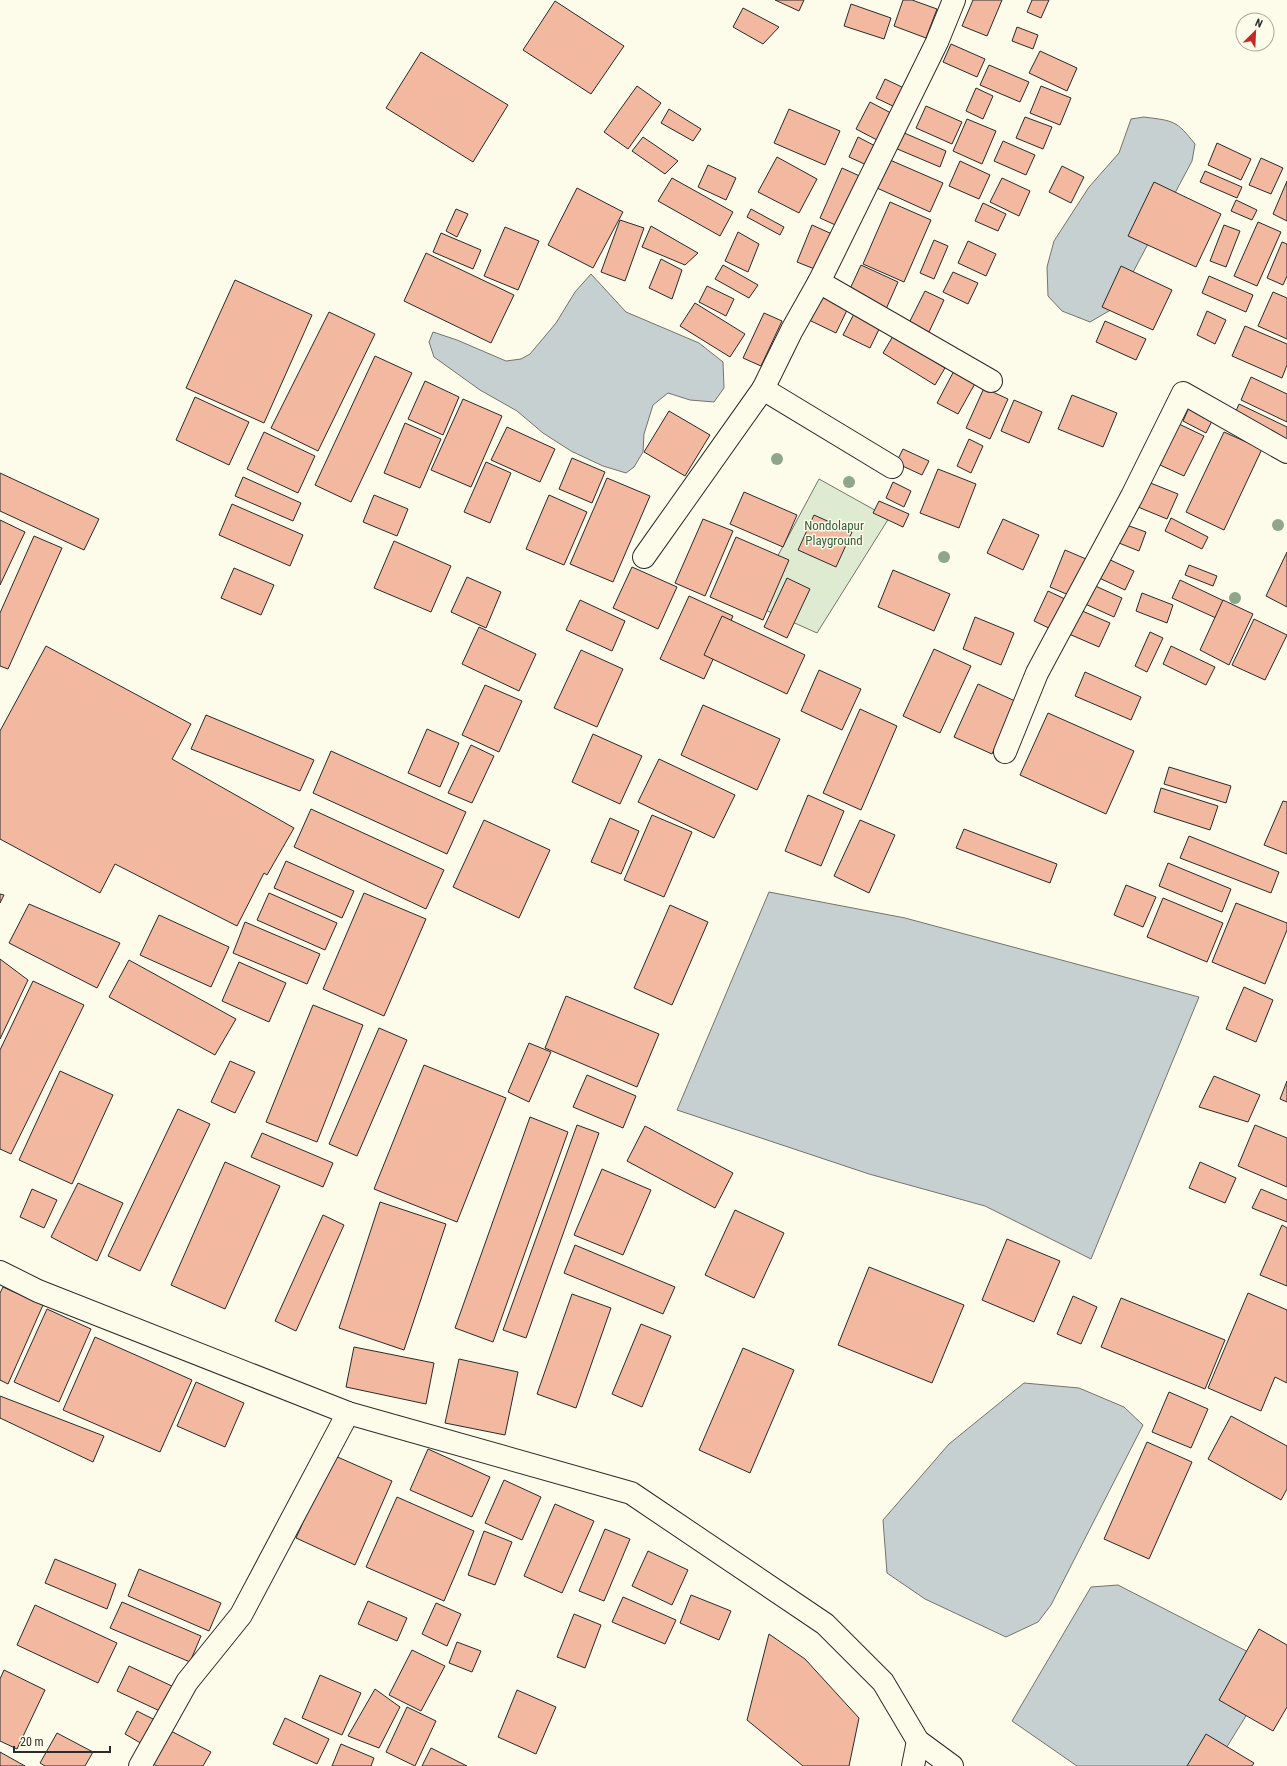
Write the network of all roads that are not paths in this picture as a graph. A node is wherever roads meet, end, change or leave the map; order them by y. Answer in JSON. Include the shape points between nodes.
{"nodes":[{"id":1,"x":954,"y":0,"type":"edge"},
{"id":2,"x":819,"y":282,"type":"junction"},
{"id":3,"x":991,"y":381,"type":"dead end"},
{"id":4,"x":763,"y":388,"type":"junction"},
{"id":5,"x":1287,"y":452,"type":"edge"},
{"id":6,"x":892,"y":467,"type":"dead end"},
{"id":7,"x":644,"y":558,"type":"dead end"},
{"id":8,"x":1005,"y":752,"type":"dead end"},
{"id":9,"x":0,"y":1272,"type":"edge"},
{"id":10,"x":348,"y":1413,"type":"junction"},
{"id":11,"x":918,"y":1741,"type":"junction"},
{"id":12,"x":140,"y":1766,"type":"edge"},
{"id":13,"x":913,"y":1766,"type":"edge"},
{"id":14,"x":952,"y":1766,"type":"edge"}],
"edges":[{"from":1,"to":2,"type":"street","via":[[937,42]]},
{"from":2,"to":3,"type":"street"},
{"from":2,"to":4,"type":"street"},
{"from":4,"to":6,"type":"street"},
{"from":4,"to":7,"type":"street"},
{"from":5,"to":8,"type":"street","via":[[1183,393],[1132,496],[1036,673]]},
{"from":9,"to":10,"type":"street","via":[[38,1291]]},
{"from":10,"to":11,"type":"street","via":[[631,1493],[825,1624],[882,1682]]},
{"from":10,"to":12,"type":"street","via":[[241,1615],[187,1682]]},
{"from":11,"to":13,"type":"street"},
{"from":11,"to":14,"type":"street"}]}
